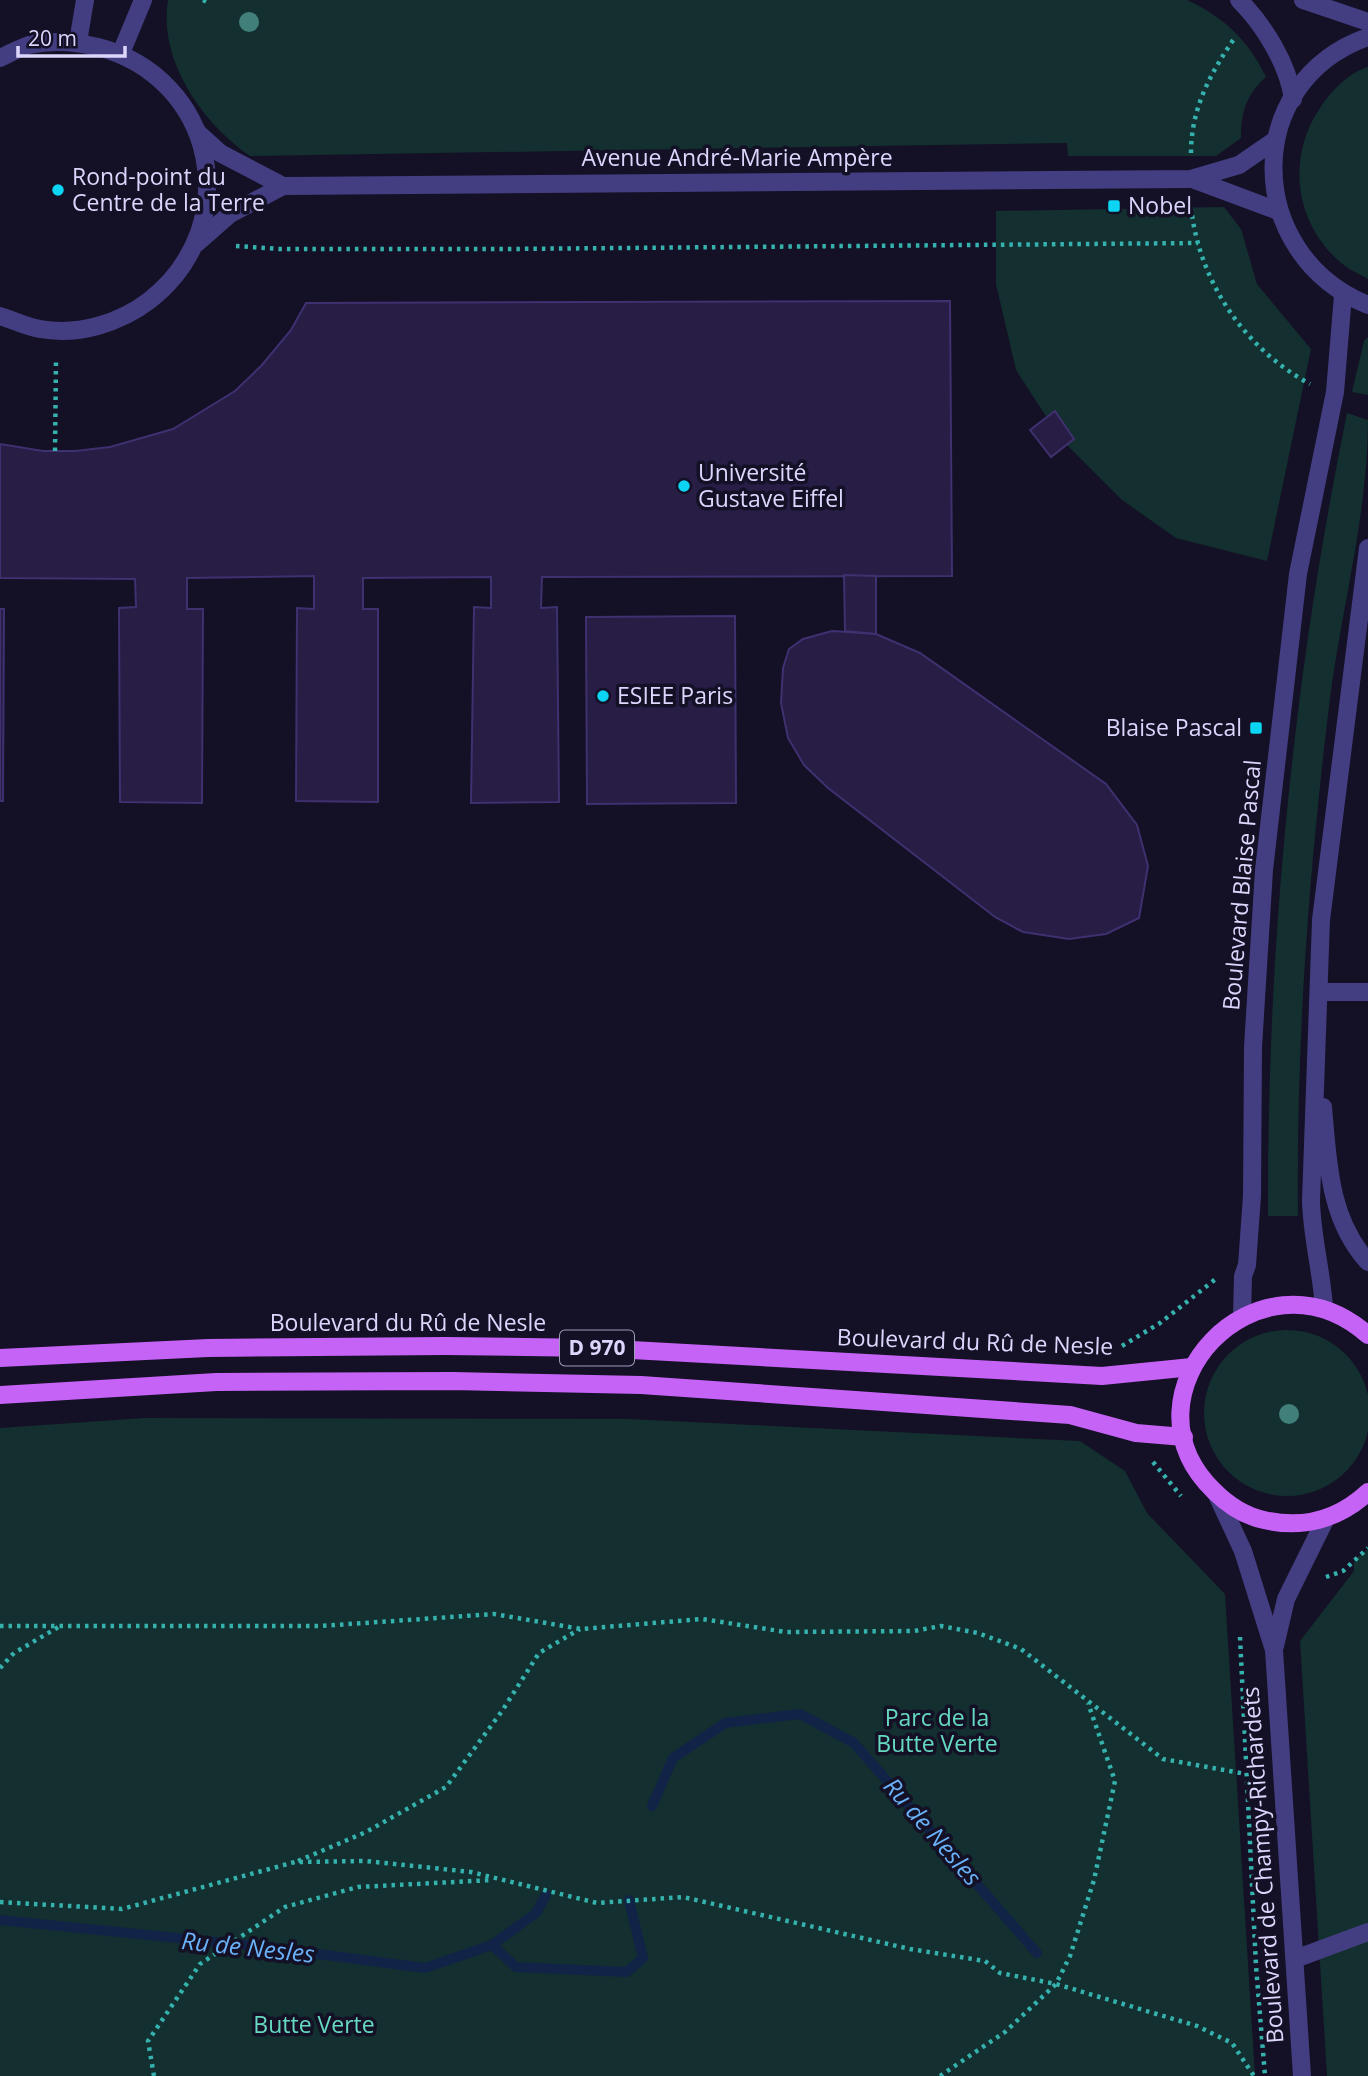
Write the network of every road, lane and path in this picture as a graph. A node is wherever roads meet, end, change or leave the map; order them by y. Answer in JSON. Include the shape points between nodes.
{"nodes":[{"id":1,"x":85,"y":0,"type":"edge"},
{"id":2,"x":143,"y":0,"type":"edge"},
{"id":3,"x":1239,"y":0,"type":"edge"},
{"id":4,"x":1303,"y":0,"type":"edge"},
{"id":5,"x":1368,"y":22,"type":"edge"},
{"id":6,"x":1236,"y":36,"type":"dead end"},
{"id":7,"x":1368,"y":37,"type":"edge"},
{"id":8,"x":78,"y":42,"type":"junction"},
{"id":9,"x":121,"y":53,"type":"junction"},
{"id":10,"x":0,"y":58,"type":"edge"},
{"id":11,"x":1293,"y":99,"type":"junction"},
{"id":12,"x":198,"y":133,"type":"junction"},
{"id":13,"x":1274,"y":141,"type":"junction"},
{"id":14,"x":1191,"y":152,"type":"dead end"},
{"id":15,"x":1191,"y":179,"type":"junction"},
{"id":16,"x":283,"y":186,"type":"junction"},
{"id":17,"x":1191,"y":207,"type":"dead end"},
{"id":18,"x":1278,"y":211,"type":"junction"},
{"id":19,"x":197,"y":243,"type":"junction"},
{"id":20,"x":1198,"y":243,"type":"junction"},
{"id":21,"x":1343,"y":295,"type":"junction"},
{"id":22,"x":1368,"y":305,"type":"edge"},
{"id":23,"x":0,"y":316,"type":"edge"},
{"id":24,"x":57,"y":360,"type":"dead end"},
{"id":25,"x":1317,"y":387,"type":"dead end"},
{"id":26,"x":55,"y":451,"type":"dead end"},
{"id":27,"x":1368,"y":548,"type":"edge"},
{"id":28,"x":1319,"y":992,"type":"junction"},
{"id":29,"x":1368,"y":992,"type":"edge"},
{"id":30,"x":1317,"y":1040,"type":"junction"},
{"id":31,"x":1368,"y":1262,"type":"edge"},
{"id":32,"x":1324,"y":1309,"type":"junction"},
{"id":33,"x":1242,"y":1316,"type":"junction"},
{"id":34,"x":1368,"y":1335,"type":"edge"},
{"id":35,"x":0,"y":1358,"type":"edge"},
{"id":36,"x":1192,"y":1367,"type":"junction"},
{"id":37,"x":0,"y":1395,"type":"edge"},
{"id":38,"x":1184,"y":1437,"type":"junction"},
{"id":39,"x":1368,"y":1492,"type":"edge"},
{"id":40,"x":1216,"y":1493,"type":"junction"},
{"id":41,"x":1326,"y":1518,"type":"junction"},
{"id":42,"x":1259,"y":1601,"type":"junction"},
{"id":43,"x":63,"y":1625,"type":"junction"},
{"id":44,"x":0,"y":1626,"type":"edge"},
{"id":45,"x":581,"y":1629,"type":"junction"},
{"id":46,"x":1274,"y":1650,"type":"junction"},
{"id":47,"x":0,"y":1668,"type":"edge"},
{"id":48,"x":1088,"y":1702,"type":"junction"},
{"id":49,"x":1246,"y":1774,"type":"junction"},
{"id":50,"x":295,"y":1862,"type":"junction"},
{"id":51,"x":500,"y":1879,"type":"junction"},
{"id":52,"x":0,"y":1902,"type":"edge"},
{"id":53,"x":1368,"y":1932,"type":"edge"},
{"id":54,"x":1295,"y":1959,"type":"junction"},
{"id":55,"x":1056,"y":1984,"type":"junction"},
{"id":56,"x":154,"y":2076,"type":"edge"},
{"id":57,"x":940,"y":2076,"type":"edge"},
{"id":58,"x":1254,"y":2076,"type":"edge"},
{"id":59,"x":1265,"y":2076,"type":"edge"},
{"id":60,"x":1302,"y":2076,"type":"edge"}],
"edges":[{"from":1,"to":8,"type":"street"},
{"from":2,"to":9,"type":"street"},
{"from":3,"to":11,"type":"street","via":[[1255,16],[1285,70]]},
{"from":4,"to":5,"type":"street"},
{"from":6,"to":14,"type":"path","via":[[1201,97],[1191,130]]},
{"from":7,"to":11,"type":"street","via":[[1350,43],[1317,67]]},
{"from":8,"to":9,"type":"street"},
{"from":8,"to":10,"type":"street","via":[[30,45]]},
{"from":9,"to":12,"type":"street","via":[[153,72],[180,100]]},
{"from":11,"to":13,"type":"street"},
{"from":12,"to":16,"type":"street","name":"Avenue André-Marie Ampère","via":[[220,153]]},
{"from":12,"to":19,"type":"street","via":[[207,169],[207,206]]},
{"from":13,"to":15,"type":"street","name":"Avenue André-Marie Ampère","via":[[1239,165]]},
{"from":13,"to":18,"type":"street"},
{"from":15,"to":16,"type":"street","name":"Avenue André-Marie Ampère"},
{"from":15,"to":18,"type":"street","name":"Avenue André-Marie Ampère"},
{"from":16,"to":19,"type":"street","name":"Avenue André-Marie Ampère","via":[[230,214]]},
{"from":17,"to":20,"type":"path"},
{"from":18,"to":21,"type":"street","via":[[1302,257]]},
{"from":19,"to":20,"type":"path","via":[[279,249]]},
{"from":19,"to":23,"type":"street","via":[[171,283],[133,313],[89,329],[40,329]]},
{"from":20,"to":25,"type":"path","via":[[1217,290],[1254,343],[1283,370]]},
{"from":21,"to":22,"type":"street"},
{"from":21,"to":33,"type":"street","name":"Boulevard Blaise Pascal","via":[[1335,392],[1298,574],[1265,870],[1253,1047],[1252,1196]]},
{"from":24,"to":26,"type":"path"},
{"from":27,"to":28,"type":"street","via":[[1321,920]]},
{"from":28,"to":29,"type":"street"},
{"from":28,"to":30,"type":"street"},
{"from":30,"to":31,"type":"street","via":[[1335,1202],[1340,1222]]},
{"from":30,"to":32,"type":"street","via":[[1312,1231],[1322,1272]]},
{"from":32,"to":33,"type":"main road","via":[[1280,1305]]},
{"from":32,"to":34,"type":"main road"},
{"from":33,"to":36,"type":"main road","via":[[1210,1340]]},
{"from":35,"to":36,"type":"main road","name":"Boulevard du Rû de Nesle","number":"D 970","via":[[208,1348],[445,1346],[595,1348],[1102,1376]]},
{"from":36,"to":38,"type":"main road","via":[[1182,1411]]},
{"from":37,"to":38,"type":"main road","via":[[216,1382],[641,1385],[1070,1415],[1136,1433]]},
{"from":38,"to":40,"type":"main road","via":[[1197,1471]]},
{"from":39,"to":41,"type":"main road"},
{"from":40,"to":41,"type":"main road","via":[[1236,1509],[1260,1519],[1294,1524]]},
{"from":40,"to":42,"type":"street","name":"Boulevard de Champy-Richardets","via":[[1243,1551]]},
{"from":41,"to":46,"type":"street","name":"Boulevard de Champy-Richardets","via":[[1286,1599]]},
{"from":42,"to":46,"type":"street","name":"Boulevard de Champy-Richardets"},
{"from":42,"to":49,"type":"path","via":[[1239,1615]]},
{"from":43,"to":44,"type":"path"},
{"from":43,"to":45,"type":"path","via":[[321,1626],[494,1614]]},
{"from":43,"to":47,"type":"path","via":[[14,1653]]},
{"from":45,"to":48,"type":"path","via":[[702,1619],[786,1632],[914,1631],[941,1626],[1021,1649]]},
{"from":45,"to":50,"type":"path","via":[[539,1653],[446,1787],[366,1832]]},
{"from":46,"to":54,"type":"street","name":"Boulevard de Champy-Richardets"},
{"from":48,"to":49,"type":"path","via":[[1163,1759]]},
{"from":48,"to":55,"type":"path","via":[[1115,1781],[1094,1880],[1070,1956]]},
{"from":49,"to":59,"type":"path"},
{"from":50,"to":51,"type":"path","via":[[366,1861]]},
{"from":50,"to":52,"type":"path","via":[[122,1909]]},
{"from":51,"to":55,"type":"path","via":[[597,1903],[682,1897],[910,1949],[985,1961],[1000,1972]]},
{"from":51,"to":56,"type":"path","via":[[358,1887],[285,1907],[204,1961],[148,2042]]},
{"from":53,"to":54,"type":"street"},
{"from":54,"to":60,"type":"street","name":"Boulevard de Champy-Richardets"},
{"from":55,"to":57,"type":"path","via":[[1005,2032]]},
{"from":55,"to":58,"type":"path","via":[[1197,2026],[1232,2043]]}]}
